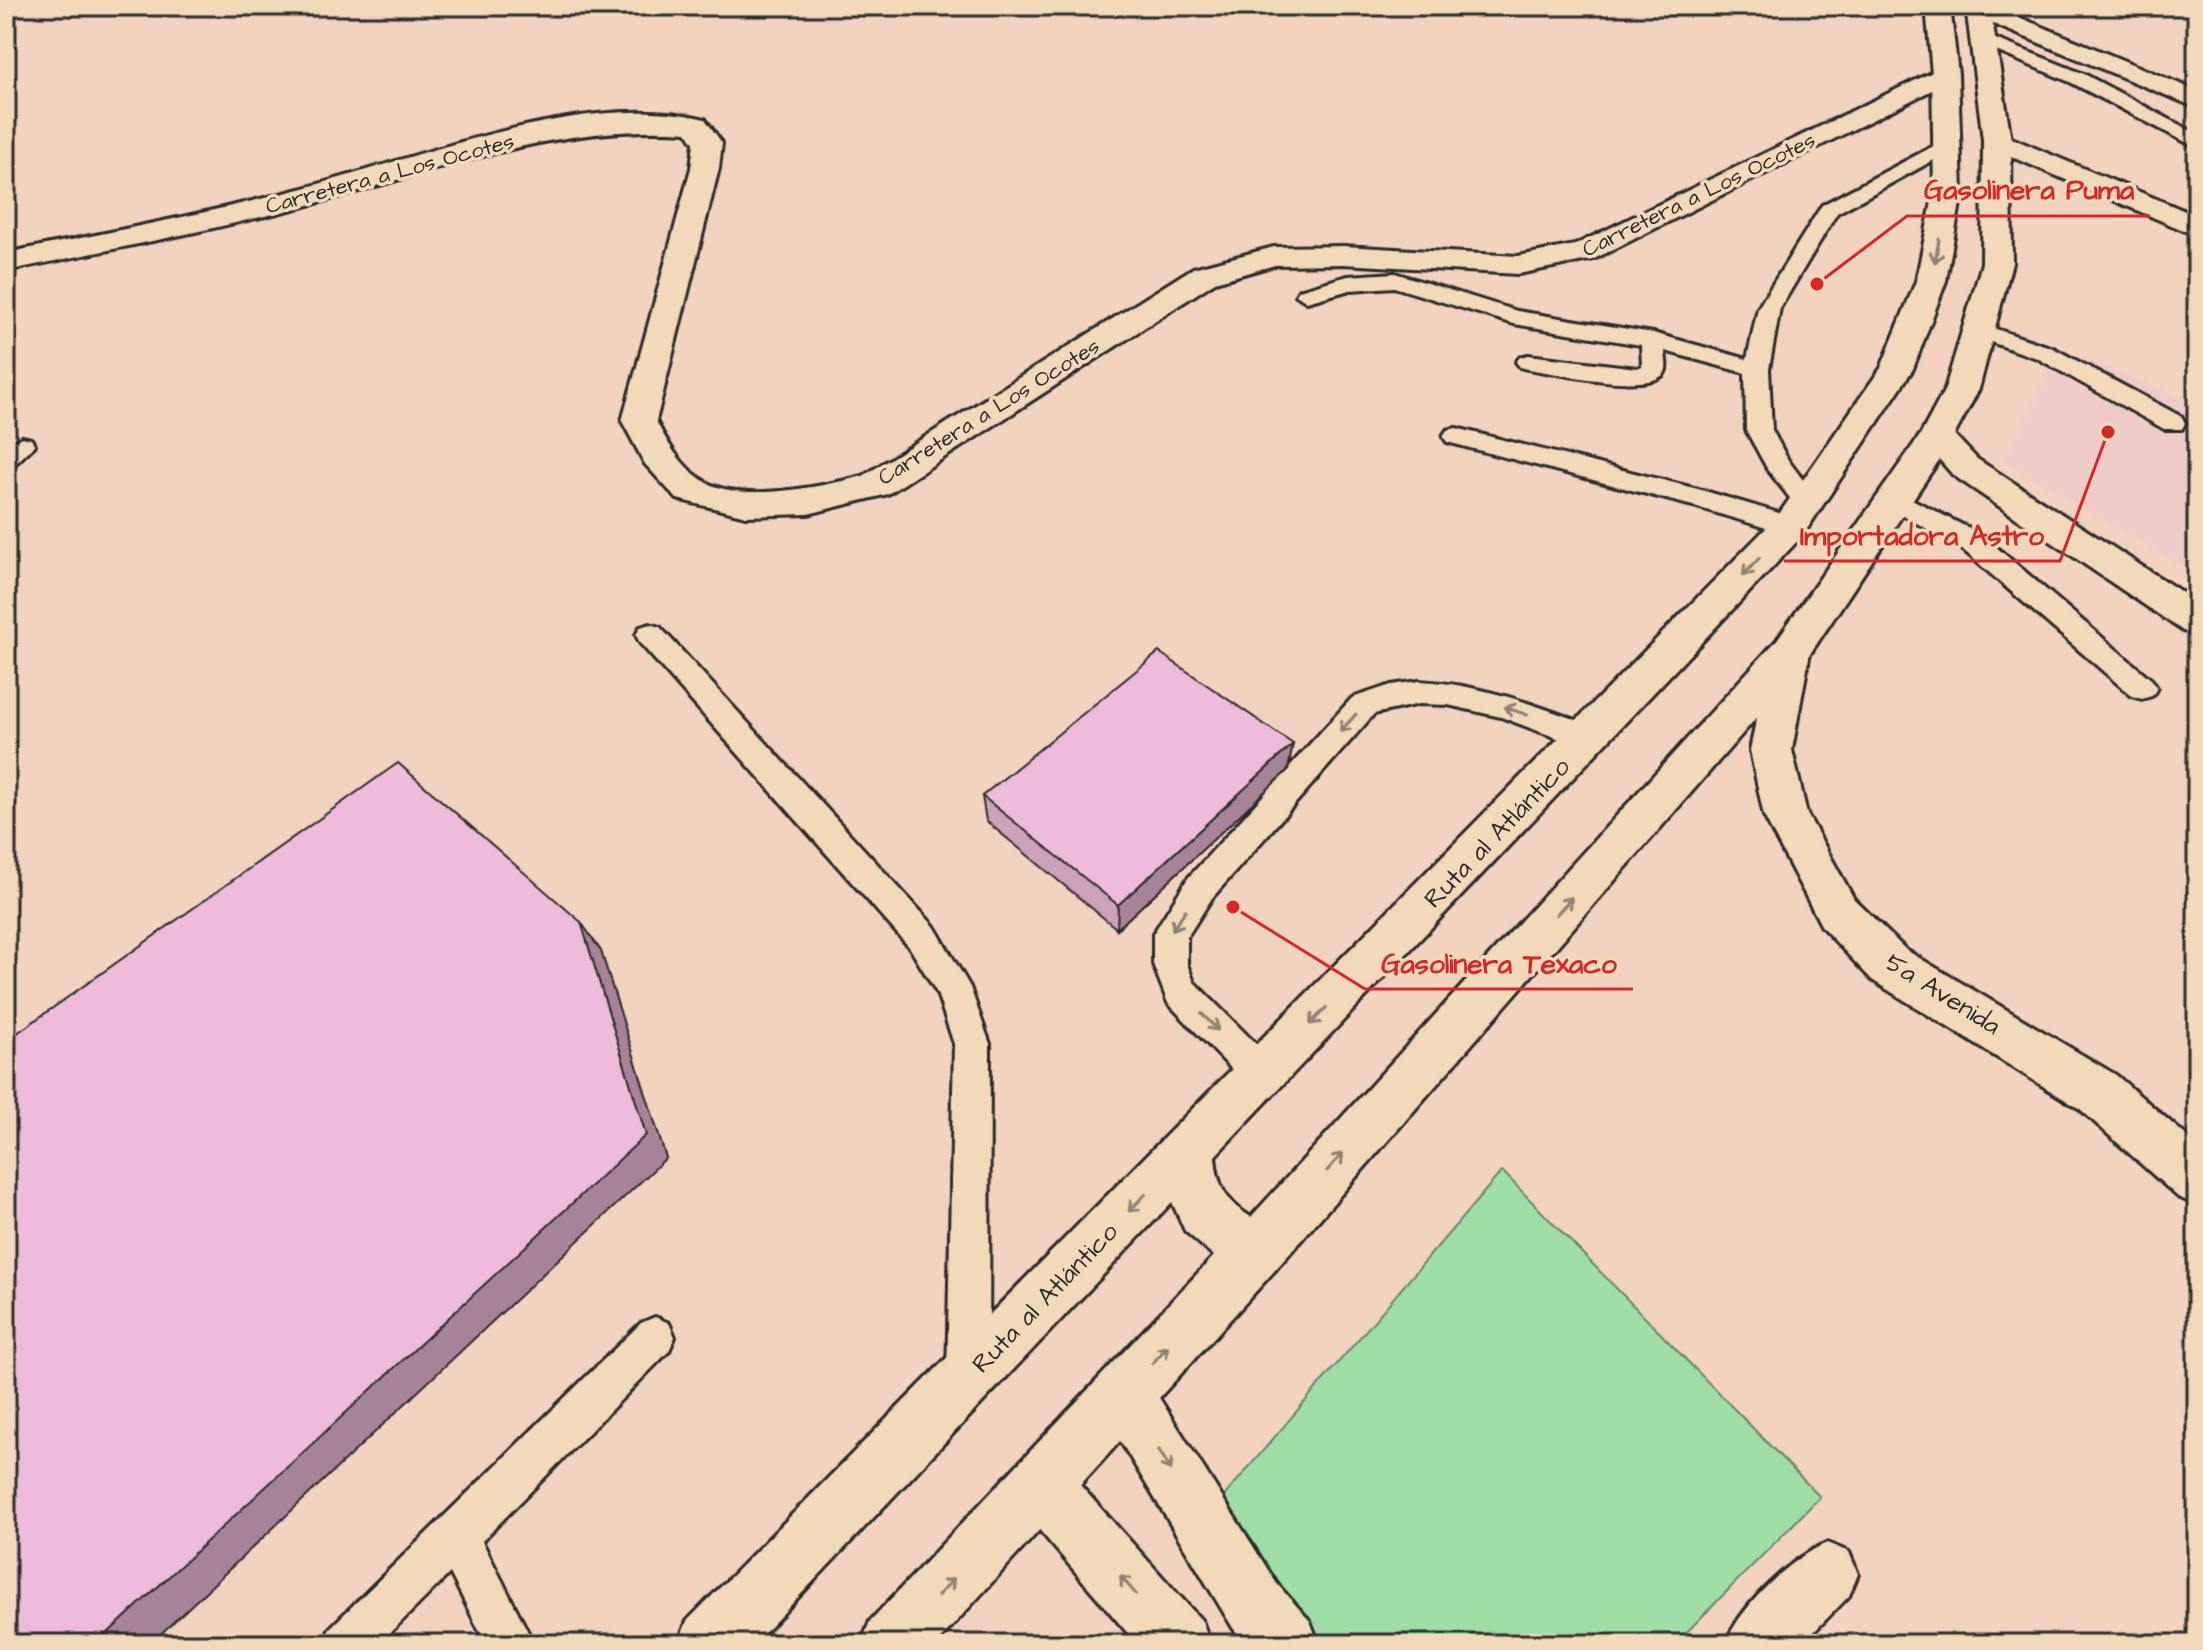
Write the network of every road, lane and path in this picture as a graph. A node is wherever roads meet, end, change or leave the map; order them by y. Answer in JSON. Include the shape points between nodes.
{"nodes":[{"id":1,"x":1977,"y":13,"type":"edge"},
{"id":2,"x":1945,"y":74,"type":"junction"},
{"id":3,"x":2197,"y":84,"type":"edge"},
{"id":4,"x":2197,"y":100,"type":"edge"},
{"id":5,"x":1997,"y":140,"type":"junction"},
{"id":6,"x":2197,"y":142,"type":"edge"},
{"id":7,"x":1947,"y":145,"type":"junction"},
{"id":8,"x":2197,"y":227,"type":"edge"},
{"id":9,"x":6,"y":262,"type":"edge"},
{"id":10,"x":1307,"y":295,"type":"dead end"},
{"id":11,"x":1978,"y":330,"type":"junction"},
{"id":12,"x":1653,"y":340,"type":"junction"},
{"id":13,"x":1528,"y":362,"type":"dead end"},
{"id":14,"x":1757,"y":369,"type":"junction"},
{"id":15,"x":2173,"y":423,"type":"dead end"},
{"id":16,"x":1456,"y":436,"type":"dead end"},
{"id":17,"x":1937,"y":437,"type":"junction"},
{"id":18,"x":1896,"y":500,"type":"junction"},
{"id":19,"x":1798,"y":513,"type":"junction"},
{"id":20,"x":2197,"y":621,"type":"edge"},
{"id":21,"x":650,"y":635,"type":"dead end"},
{"id":22,"x":1790,"y":652,"type":"junction"},
{"id":23,"x":2142,"y":688,"type":"dead end"},
{"id":24,"x":1589,"y":738,"type":"junction"},
{"id":25,"x":1261,"y":1074,"type":"junction"},
{"id":26,"x":1189,"y":1149,"type":"junction"},
{"id":27,"x":2197,"y":1179,"type":"edge"},
{"id":28,"x":1257,"y":1250,"type":"junction"},
{"id":29,"x":655,"y":1337,"type":"dead end"},
{"id":30,"x":968,"y":1378,"type":"junction"},
{"id":31,"x":1124,"y":1394,"type":"junction"},
{"id":32,"x":1040,"y":1485,"type":"junction"},
{"id":33,"x":455,"y":1536,"type":"junction"},
{"id":34,"x":1827,"y":1574,"type":"dead end"},
{"id":35,"x":1279,"y":1641,"type":"edge"},
{"id":36,"x":346,"y":1644,"type":"edge"},
{"id":37,"x":511,"y":1644,"type":"edge"},
{"id":38,"x":710,"y":1644,"type":"edge"},
{"id":39,"x":893,"y":1644,"type":"edge"},
{"id":40,"x":1179,"y":1644,"type":"edge"},
{"id":41,"x":1757,"y":1644,"type":"edge"}],
"edges":[{"from":1,"to":2,"type":"main road","name":"Ruta al Atlántico"},
{"from":1,"to":3,"type":"main road"},
{"from":1,"to":4,"type":"main road"},
{"from":1,"to":5,"type":"main road"},
{"from":1,"to":6,"type":"lane","via":[[2077,78]]},
{"from":2,"to":7,"type":"main road","name":"Ruta al Atlántico"},
{"from":2,"to":9,"type":"main road","name":"Carretera a Los Ocotes","via":[[1583,253],[1518,265],[1274,256],[1204,275],[875,485],[808,502],[746,504],[690,490],[657,456],[639,421],[705,168],[708,143],[695,125],[653,119],[600,122],[225,217]]},
{"from":5,"to":8,"type":"main road"},
{"from":5,"to":11,"type":"main road","via":[[1997,263]]},
{"from":7,"to":14,"type":"lane","via":[[1829,209],[1769,308]]},
{"from":7,"to":19,"type":"main road","name":"Ruta al Atlántico","one_way":true,"via":[[1948,192],[1931,281],[1897,369]]},
{"from":10,"to":12,"type":"lane","via":[[1348,283],[1395,280],[1514,317]]},
{"from":11,"to":15,"type":"lane","via":[[2045,353]]},
{"from":11,"to":17,"type":"main road","via":[[1962,389]]},
{"from":12,"to":13,"type":"lane","via":[[1654,370],[1640,376]]},
{"from":12,"to":14,"type":"lane"},
{"from":14,"to":19,"type":"lane","via":[[1759,430]]},
{"from":16,"to":19,"type":"lane","via":[[1698,498]]},
{"from":17,"to":18,"type":"main road"},
{"from":17,"to":20,"type":"main road","via":[[1965,467]]},
{"from":18,"to":22,"type":"main road"},
{"from":18,"to":23,"type":"lane","via":[[1972,542]]},
{"from":19,"to":24,"type":"main road","name":"Ruta al Atlántico","one_way":true},
{"from":21,"to":30,"type":"lane","via":[[912,925],[953,987],[972,1044]]},
{"from":22,"to":27,"type":"main road","name":"5a Avenida","via":[[1771,750],[1786,816],[1838,913],[1889,965],[2098,1092]]},
{"from":28,"to":22,"type":"main road","one_way":true},
{"from":24,"to":25,"type":"main road","name":"Ruta al Atlántico","one_way":true},
{"from":24,"to":25,"type":"lane","one_way":true,"via":[[1468,697],[1416,691],[1363,706],[1200,888],[1170,934],[1170,964],[1180,992]]},
{"from":25,"to":26,"type":"main road","name":"Ruta al Atlántico"},
{"from":26,"to":28,"type":"main road","via":[[1189,1185],[1205,1216],[1223,1233]]},
{"from":26,"to":30,"type":"main road","name":"Ruta al Atlántico","one_way":true},
{"from":31,"to":28,"type":"main road","one_way":true},
{"from":29,"to":33,"type":"lane"},
{"from":30,"to":38,"type":"main road","name":"Ruta al Atlántico"},
{"from":31,"to":32,"type":"main road"},
{"from":31,"to":35,"type":"main road","one_way":true},
{"from":39,"to":32,"type":"main road","one_way":true},
{"from":40,"to":32,"type":"main road","one_way":true},
{"from":33,"to":36,"type":"lane"},
{"from":33,"to":37,"type":"lane"},
{"from":34,"to":41,"type":"main road"}]}
